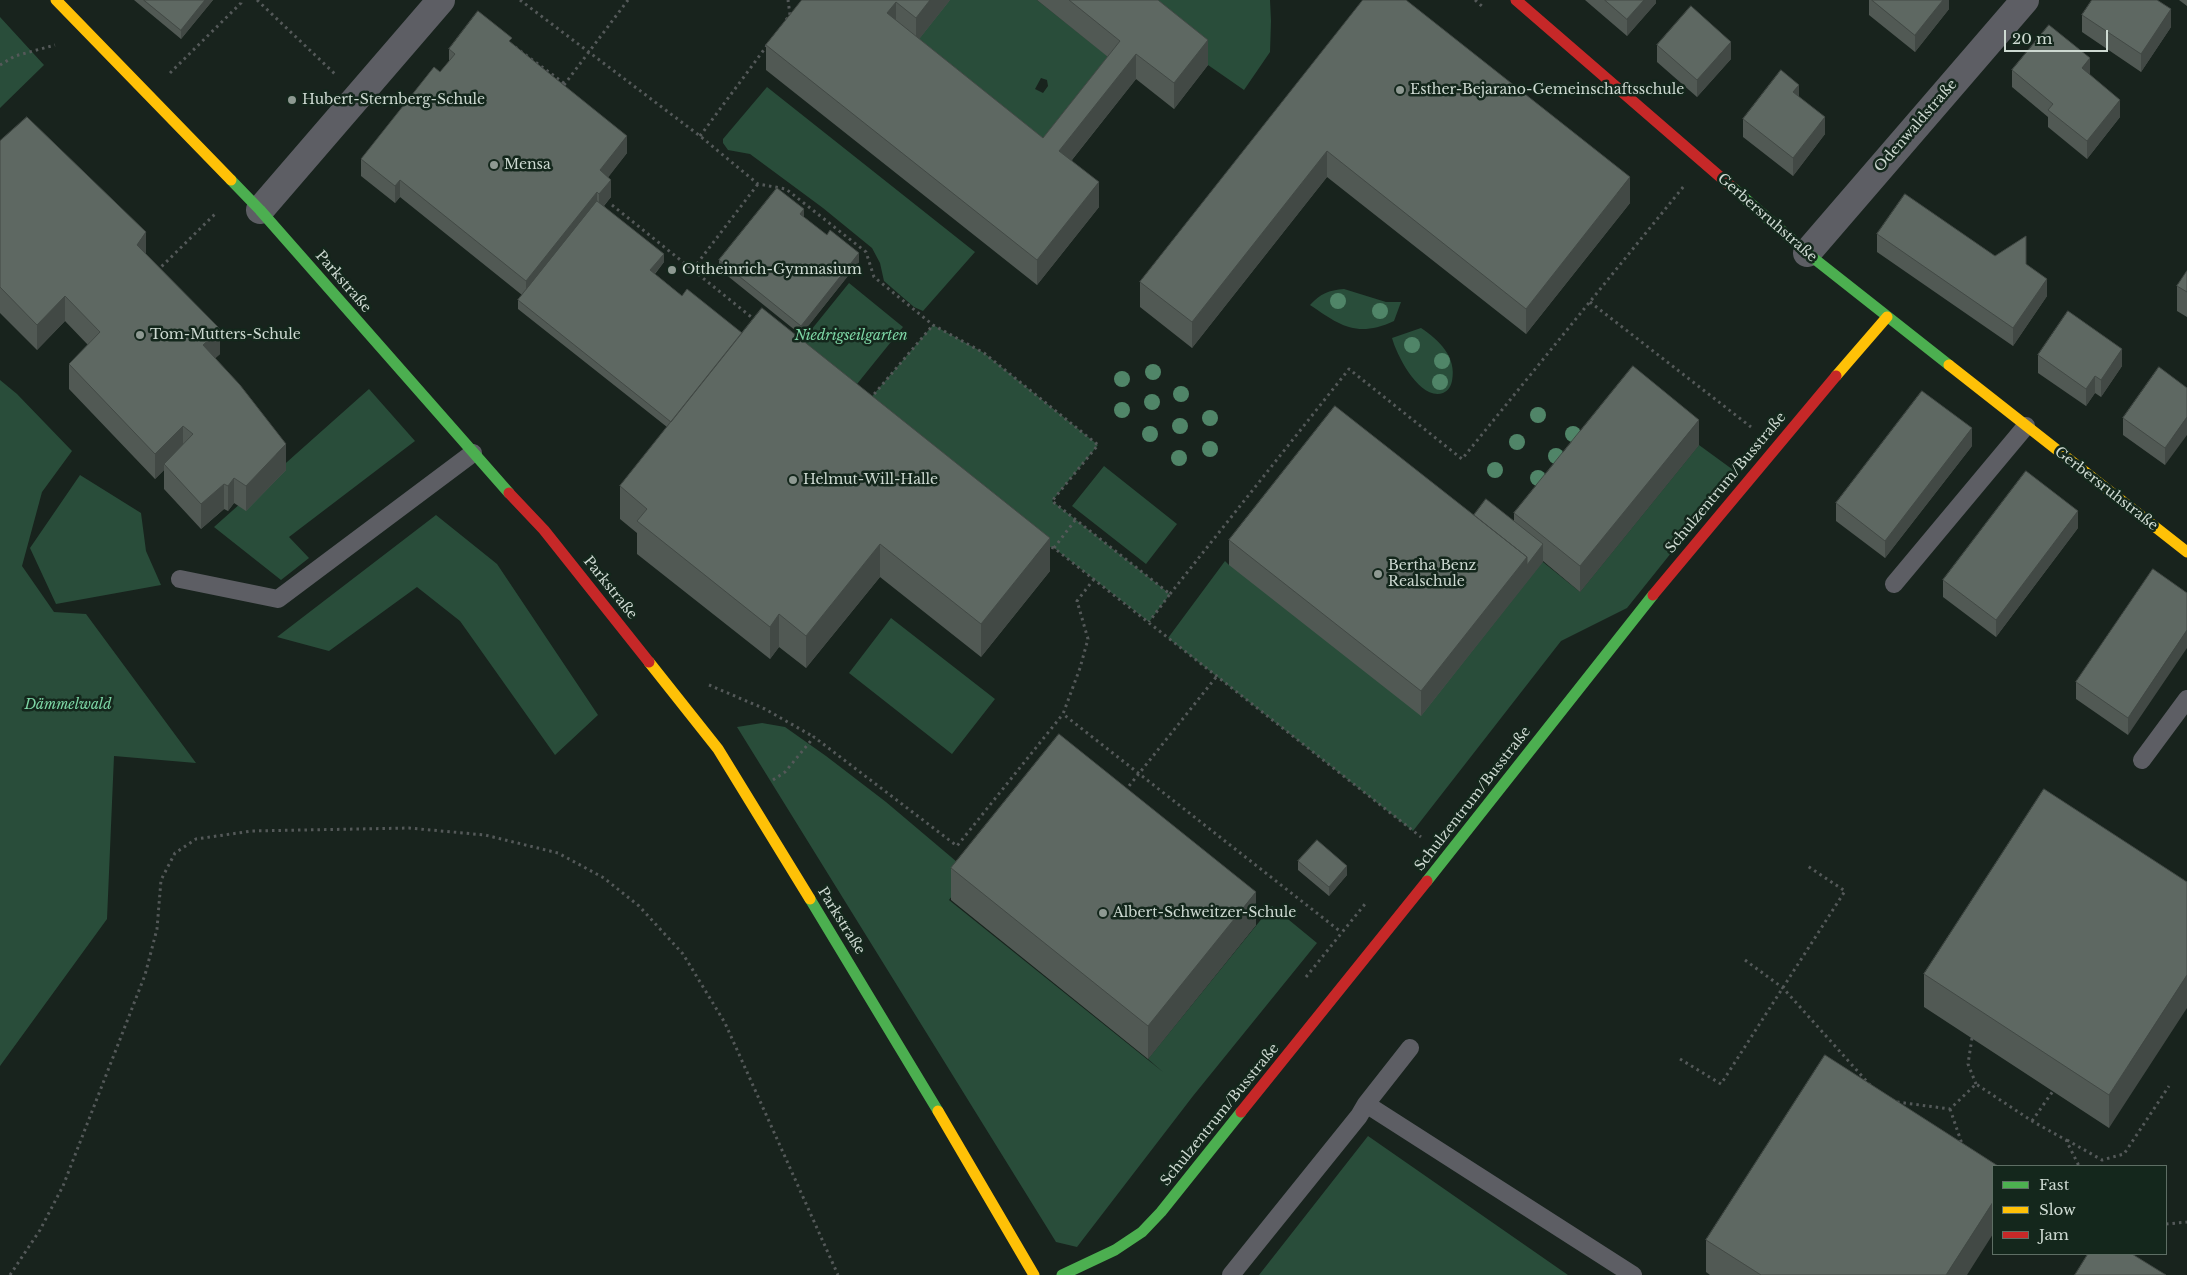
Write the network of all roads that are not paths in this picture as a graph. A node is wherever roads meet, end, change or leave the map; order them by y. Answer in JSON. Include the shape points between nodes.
{"nodes":[{"id":1,"x":56,"y":0,"type":"edge"},
{"id":2,"x":441,"y":0,"type":"edge"},
{"id":3,"x":1516,"y":0,"type":"edge"},
{"id":4,"x":2025,"y":0,"type":"edge"},
{"id":5,"x":260,"y":210,"type":"junction"},
{"id":6,"x":1807,"y":252,"type":"junction"},
{"id":7,"x":1887,"y":317,"type":"junction"},
{"id":8,"x":2026,"y":426,"type":"junction"},
{"id":9,"x":473,"y":453,"type":"junction"},
{"id":10,"x":2186,"y":548,"type":"edge"},
{"id":11,"x":180,"y":579,"type":"dead end"},
{"id":12,"x":1894,"y":584,"type":"dead end"},
{"id":13,"x":2187,"y":699,"type":"edge"},
{"id":14,"x":2142,"y":760,"type":"dead end"},
{"id":15,"x":1410,"y":1048,"type":"dead end"},
{"id":16,"x":1366,"y":1104,"type":"junction"},
{"id":17,"x":1034,"y":1275,"type":"edge"},
{"id":18,"x":1062,"y":1275,"type":"edge"},
{"id":19,"x":1231,"y":1275,"type":"edge"},
{"id":20,"x":1633,"y":1275,"type":"edge"}],
"edges":[{"from":1,"to":5,"type":"street","name":"Parkstraße"},
{"from":2,"to":5,"type":"street"},
{"from":3,"to":6,"type":"street","name":"Gerbersruhstraße"},
{"from":4,"to":6,"type":"street","name":"Odenwaldstraße"},
{"from":5,"to":9,"type":"street","name":"Parkstraße"},
{"from":6,"to":7,"type":"street","name":"Gerbersruhstraße"},
{"from":7,"to":8,"type":"street","name":"Gerbersruhstraße"},
{"from":7,"to":18,"type":"street","name":"Schulzentrum/Busstraße","via":[[1638,613],[1161,1212],[1142,1232],[1115,1250]]},
{"from":8,"to":10,"type":"street","name":"Gerbersruhstraße"},
{"from":8,"to":12,"type":"lane"},
{"from":9,"to":11,"type":"lane","via":[[278,599]]},
{"from":9,"to":17,"type":"street","name":"Parkstraße","via":[[544,530],[718,748],[880,1013]]},
{"from":13,"to":14,"type":"lane"},
{"from":15,"to":16,"type":"lane"},
{"from":16,"to":19,"type":"lane"},
{"from":16,"to":20,"type":"lane"}]}
